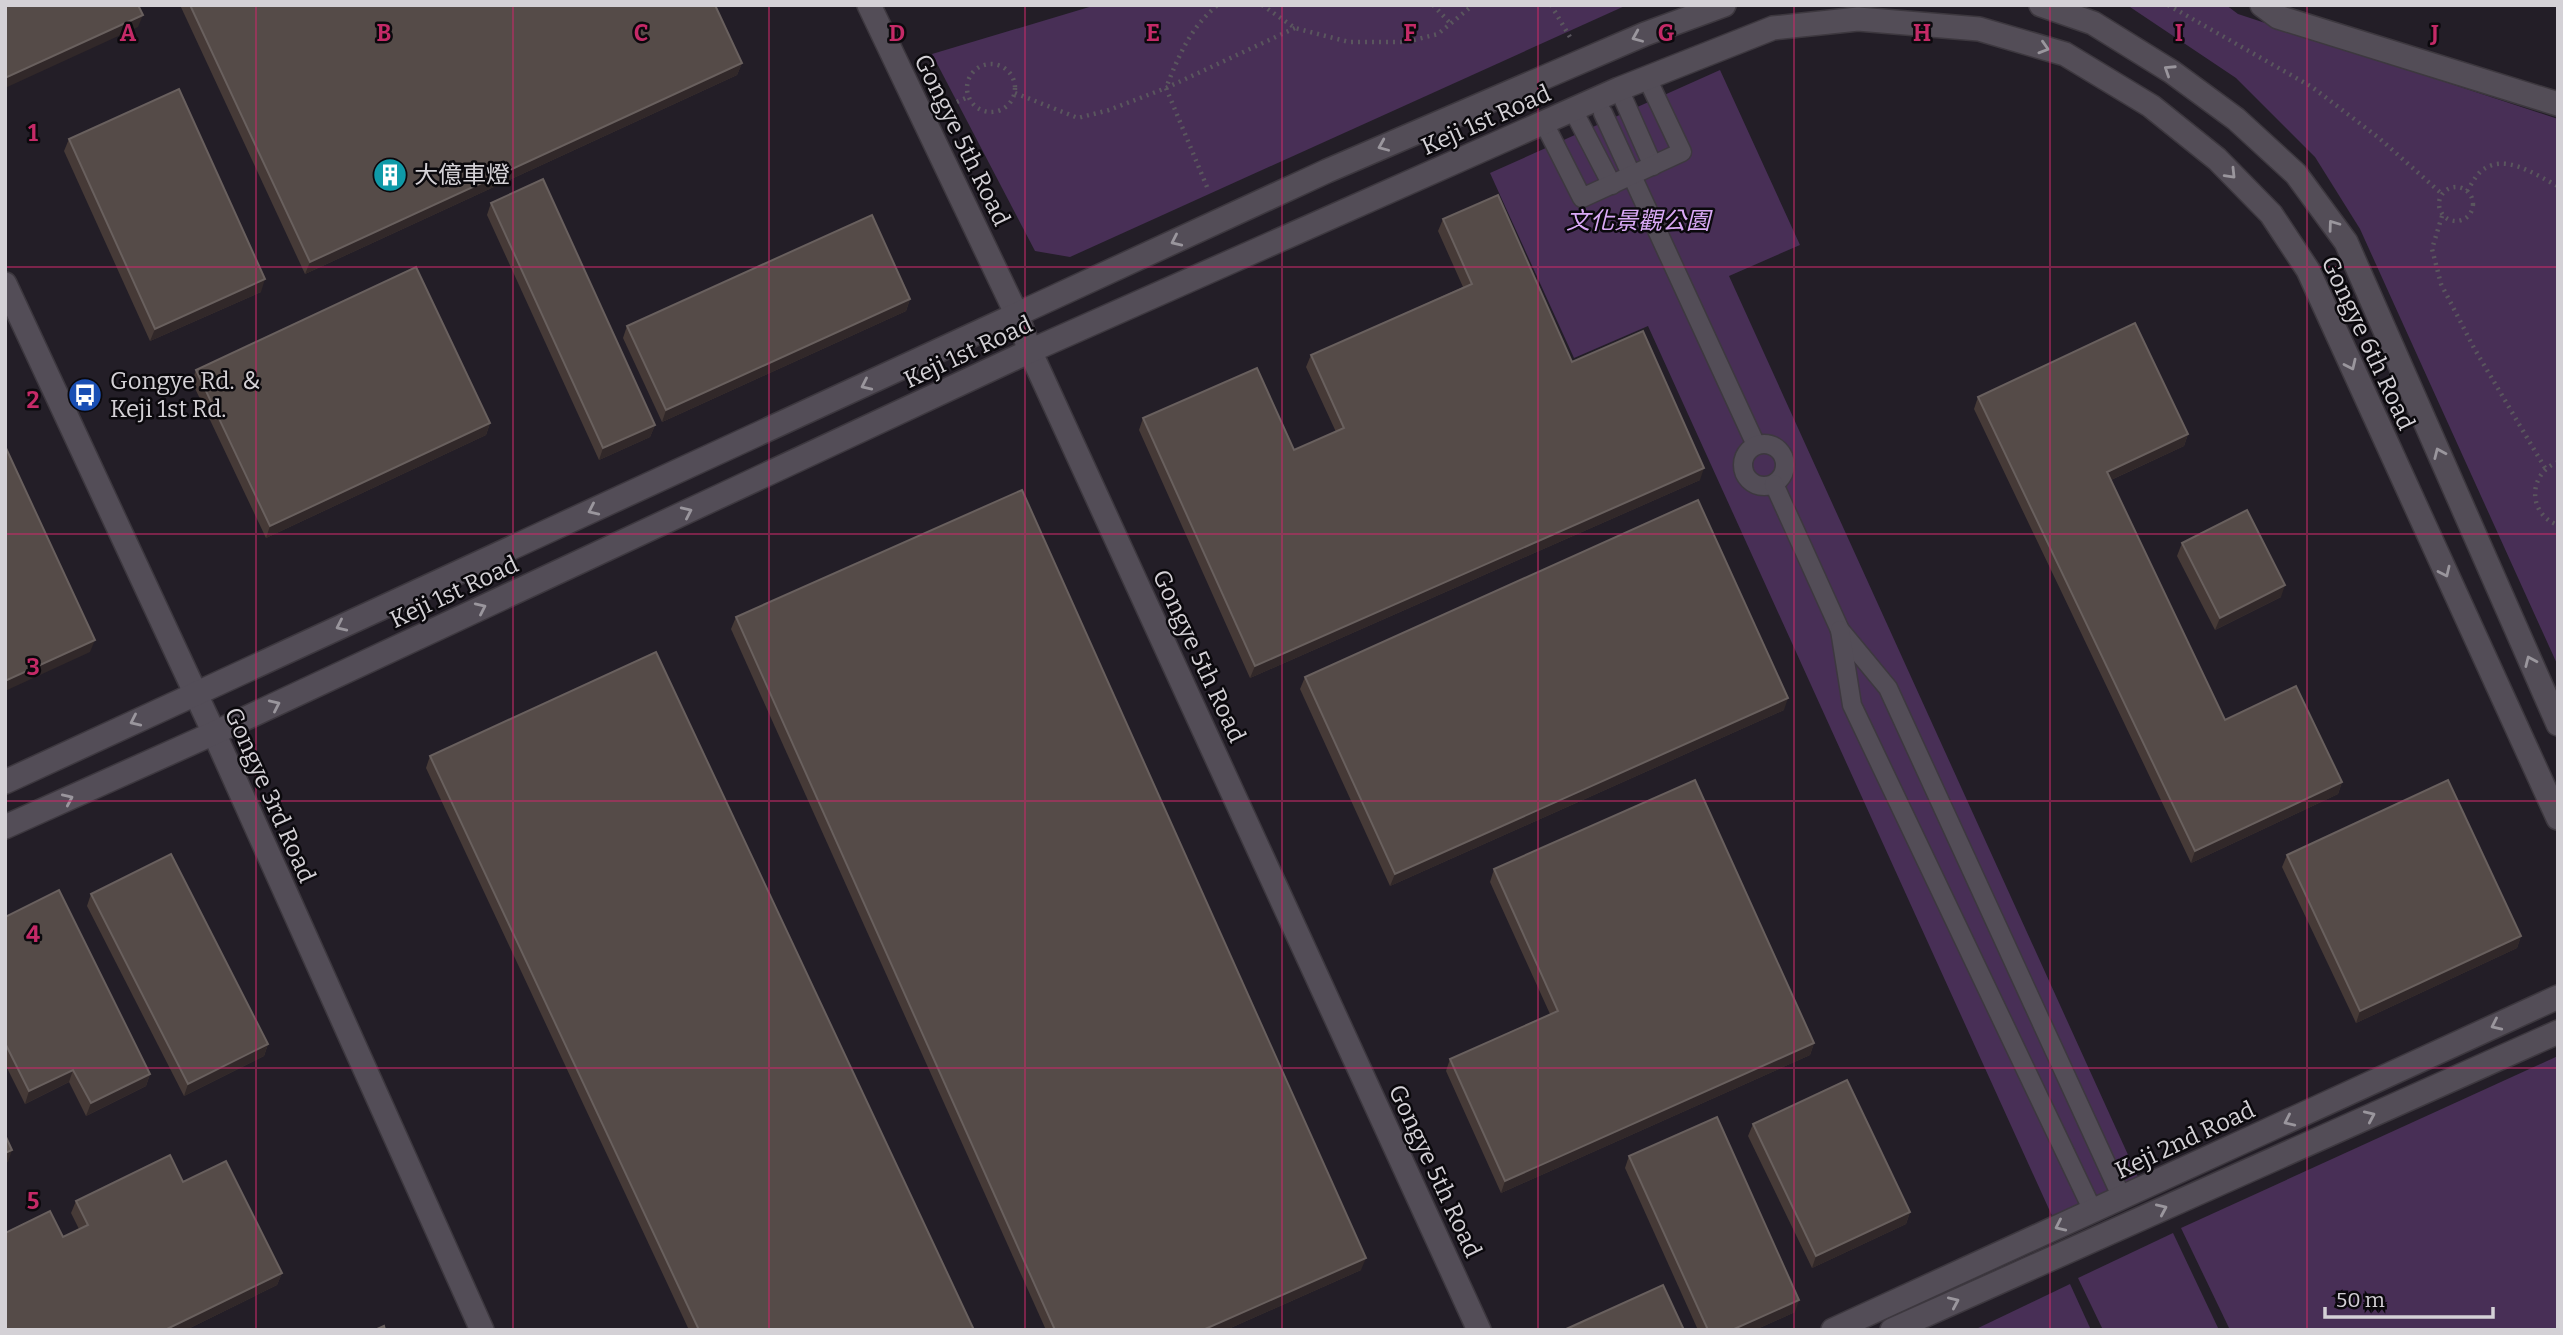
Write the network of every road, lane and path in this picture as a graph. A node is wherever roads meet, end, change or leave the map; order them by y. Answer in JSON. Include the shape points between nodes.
{"nodes":[{"id":1,"x":869,"y":5,"type":"edge"},
{"id":2,"x":1218,"y":5,"type":"edge"},
{"id":3,"x":1262,"y":5,"type":"edge"},
{"id":4,"x":1433,"y":5,"type":"edge"},
{"id":5,"x":1473,"y":5,"type":"edge"},
{"id":6,"x":1552,"y":5,"type":"edge"},
{"id":7,"x":1724,"y":5,"type":"edge"},
{"id":8,"x":2041,"y":5,"type":"edge"},
{"id":9,"x":2168,"y":5,"type":"edge"},
{"id":10,"x":2262,"y":5,"type":"edge"},
{"id":11,"x":1451,"y":24,"type":"junction"},
{"id":12,"x":1295,"y":28,"type":"junction"},
{"id":13,"x":1979,"y":29,"type":"joint"},
{"id":14,"x":1570,"y":37,"type":"dead end"},
{"id":15,"x":1647,"y":78,"type":"junction"},
{"id":16,"x":1166,"y":88,"type":"junction"},
{"id":17,"x":1619,"y":89,"type":"junction"},
{"id":18,"x":1015,"y":93,"type":"junction"},
{"id":19,"x":968,"y":97,"type":"junction"},
{"id":20,"x":957,"y":102,"type":"dead end"},
{"id":21,"x":2558,"y":104,"type":"edge"},
{"id":22,"x":1573,"y":110,"type":"junction"},
{"id":23,"x":1603,"y":113,"type":"dead end"},
{"id":24,"x":1545,"y":123,"type":"junction"},
{"id":25,"x":1653,"y":166,"type":"junction"},
{"id":26,"x":1632,"y":175,"type":"junction"},
{"id":27,"x":1612,"y":185,"type":"junction"},
{"id":28,"x":2558,"y":186,"type":"edge"},
{"id":29,"x":1207,"y":187,"type":"dead end"},
{"id":30,"x":2467,"y":191,"type":"junction"},
{"id":31,"x":2442,"y":194,"type":"junction"},
{"id":32,"x":2442,"y":216,"type":"junction"},
{"id":33,"x":5,"y":284,"type":"edge"},
{"id":34,"x":1017,"y":315,"type":"junction"},
{"id":35,"x":1030,"y":351,"type":"junction"},
{"id":36,"x":1756,"y":445,"type":"junction"},
{"id":37,"x":2558,"y":462,"type":"edge"},
{"id":38,"x":2546,"y":468,"type":"junction"},
{"id":39,"x":1774,"y":484,"type":"junction"},
{"id":40,"x":2558,"y":525,"type":"edge"},
{"id":41,"x":1840,"y":630,"type":"junction"},
{"id":42,"x":195,"y":693,"type":"junction"},
{"id":43,"x":2558,"y":724,"type":"edge"},
{"id":44,"x":214,"y":733,"type":"junction"},
{"id":45,"x":5,"y":782,"type":"edge"},
{"id":46,"x":2558,"y":818,"type":"edge"},
{"id":47,"x":5,"y":827,"type":"edge"},
{"id":48,"x":2558,"y":997,"type":"edge"},
{"id":49,"x":2558,"y":1032,"type":"edge"},
{"id":50,"x":2122,"y":1198,"type":"junction"},
{"id":51,"x":2093,"y":1211,"type":"junction"},
{"id":52,"x":482,"y":1330,"type":"edge"},
{"id":53,"x":1479,"y":1330,"type":"edge"},
{"id":54,"x":1833,"y":1330,"type":"edge"},
{"id":55,"x":1892,"y":1330,"type":"edge"}],
"edges":[{"from":1,"to":34,"type":"street","name":"Gongye 5th Road"},
{"from":2,"to":16,"type":"path","via":[[1181,50]]},
{"from":3,"to":12,"type":"path"},
{"from":4,"to":11,"type":"path"},
{"from":5,"to":11,"type":"path"},
{"from":6,"to":14,"type":"path"},
{"from":7,"to":34,"type":"street","name":"Keji 1st Road","one_way":true,"via":[[1645,34],[1327,171]]},
{"from":43,"to":8,"type":"street","name":"Gongye 6th Road","one_way":true,"via":[[2346,242],[2296,174],[2236,119],[2093,23]]},
{"from":9,"to":31,"type":"path","via":[[2312,87]]},
{"from":10,"to":21,"type":"street","via":[[2278,17]]},
{"from":11,"to":12,"type":"path","via":[[1438,34],[1406,42],[1349,42]]},
{"from":12,"to":16,"type":"path"},
{"from":13,"to":15,"type":"street","name":"Keji 1st Road","via":[[1858,19],[1773,28]]},
{"from":13,"to":46,"type":"street","name":"Gongye 6th Road","one_way":true,"via":[[2065,54],[2151,106],[2217,159],[2271,215],[2308,270]]},
{"from":15,"to":17,"type":"street","name":"Keji 1st Road"},
{"from":15,"to":25,"type":"street","via":[[1682,152]]},
{"from":16,"to":18,"type":"path","via":[[1078,118]]},
{"from":16,"to":29,"type":"path"},
{"from":17,"to":22,"type":"street","name":"Keji 1st Road"},
{"from":17,"to":25,"type":"street"},
{"from":18,"to":19,"type":"path","via":[[1007,106],[993,112],[978,109]]},
{"from":18,"to":19,"type":"path","via":[[1008,71],[984,65],[971,74]]},
{"from":19,"to":20,"type":"path"},
{"from":22,"to":24,"type":"street","name":"Keji 1st Road"},
{"from":22,"to":27,"type":"street"},
{"from":23,"to":26,"type":"street"},
{"from":24,"to":27,"type":"street","via":[[1582,198]]},
{"from":24,"to":35,"type":"street","name":"Keji 1st Road"},
{"from":25,"to":26,"type":"street"},
{"from":26,"to":27,"type":"street"},
{"from":26,"to":36,"type":"street"},
{"from":28,"to":30,"type":"path","via":[[2513,163],[2496,164],[2481,172]]},
{"from":30,"to":31,"type":"path","via":[[2451,187]]},
{"from":30,"to":32,"type":"path","via":[[2473,206],[2469,216],[2459,222]]},
{"from":31,"to":32,"type":"path","via":[[2438,205]]},
{"from":32,"to":38,"type":"path","via":[[2432,249],[2441,284]]},
{"from":33,"to":42,"type":"street","name":"Gongye 3rd Road"},
{"from":34,"to":35,"type":"street","name":"Gongye 5th Road"},
{"from":34,"to":42,"type":"street","name":"Keji 1st Road","one_way":true},
{"from":44,"to":35,"type":"street","name":"Keji 1st Road","one_way":true},
{"from":35,"to":53,"type":"street","name":"Gongye 5th Road"},
{"from":36,"to":39,"type":"street","via":[[1770,444],[1782,453],[1784,474]]},
{"from":36,"to":39,"type":"street","via":[[1745,454],[1744,474],[1754,484]]},
{"from":37,"to":38,"type":"path"},
{"from":38,"to":40,"type":"path","via":[[2534,498],[2544,517]]},
{"from":39,"to":41,"type":"street"},
{"from":41,"to":50,"type":"street","via":[[1888,688]]},
{"from":41,"to":51,"type":"street","via":[[1852,705]]},
{"from":42,"to":44,"type":"street","name":"Gongye 3rd Road"},
{"from":42,"to":45,"type":"street","name":"Keji 1st Road","one_way":true},
{"from":47,"to":44,"type":"street","name":"Keji 1st Road","one_way":true},
{"from":44,"to":52,"type":"street","name":"Gongye 3rd Road"},
{"from":48,"to":50,"type":"street","name":"Keji 2nd Road","one_way":true},
{"from":55,"to":49,"type":"street","one_way":true},
{"from":50,"to":51,"type":"street","name":"Keji 2nd Road"},
{"from":51,"to":54,"type":"street","name":"Keji 2nd Road","one_way":true}]}
